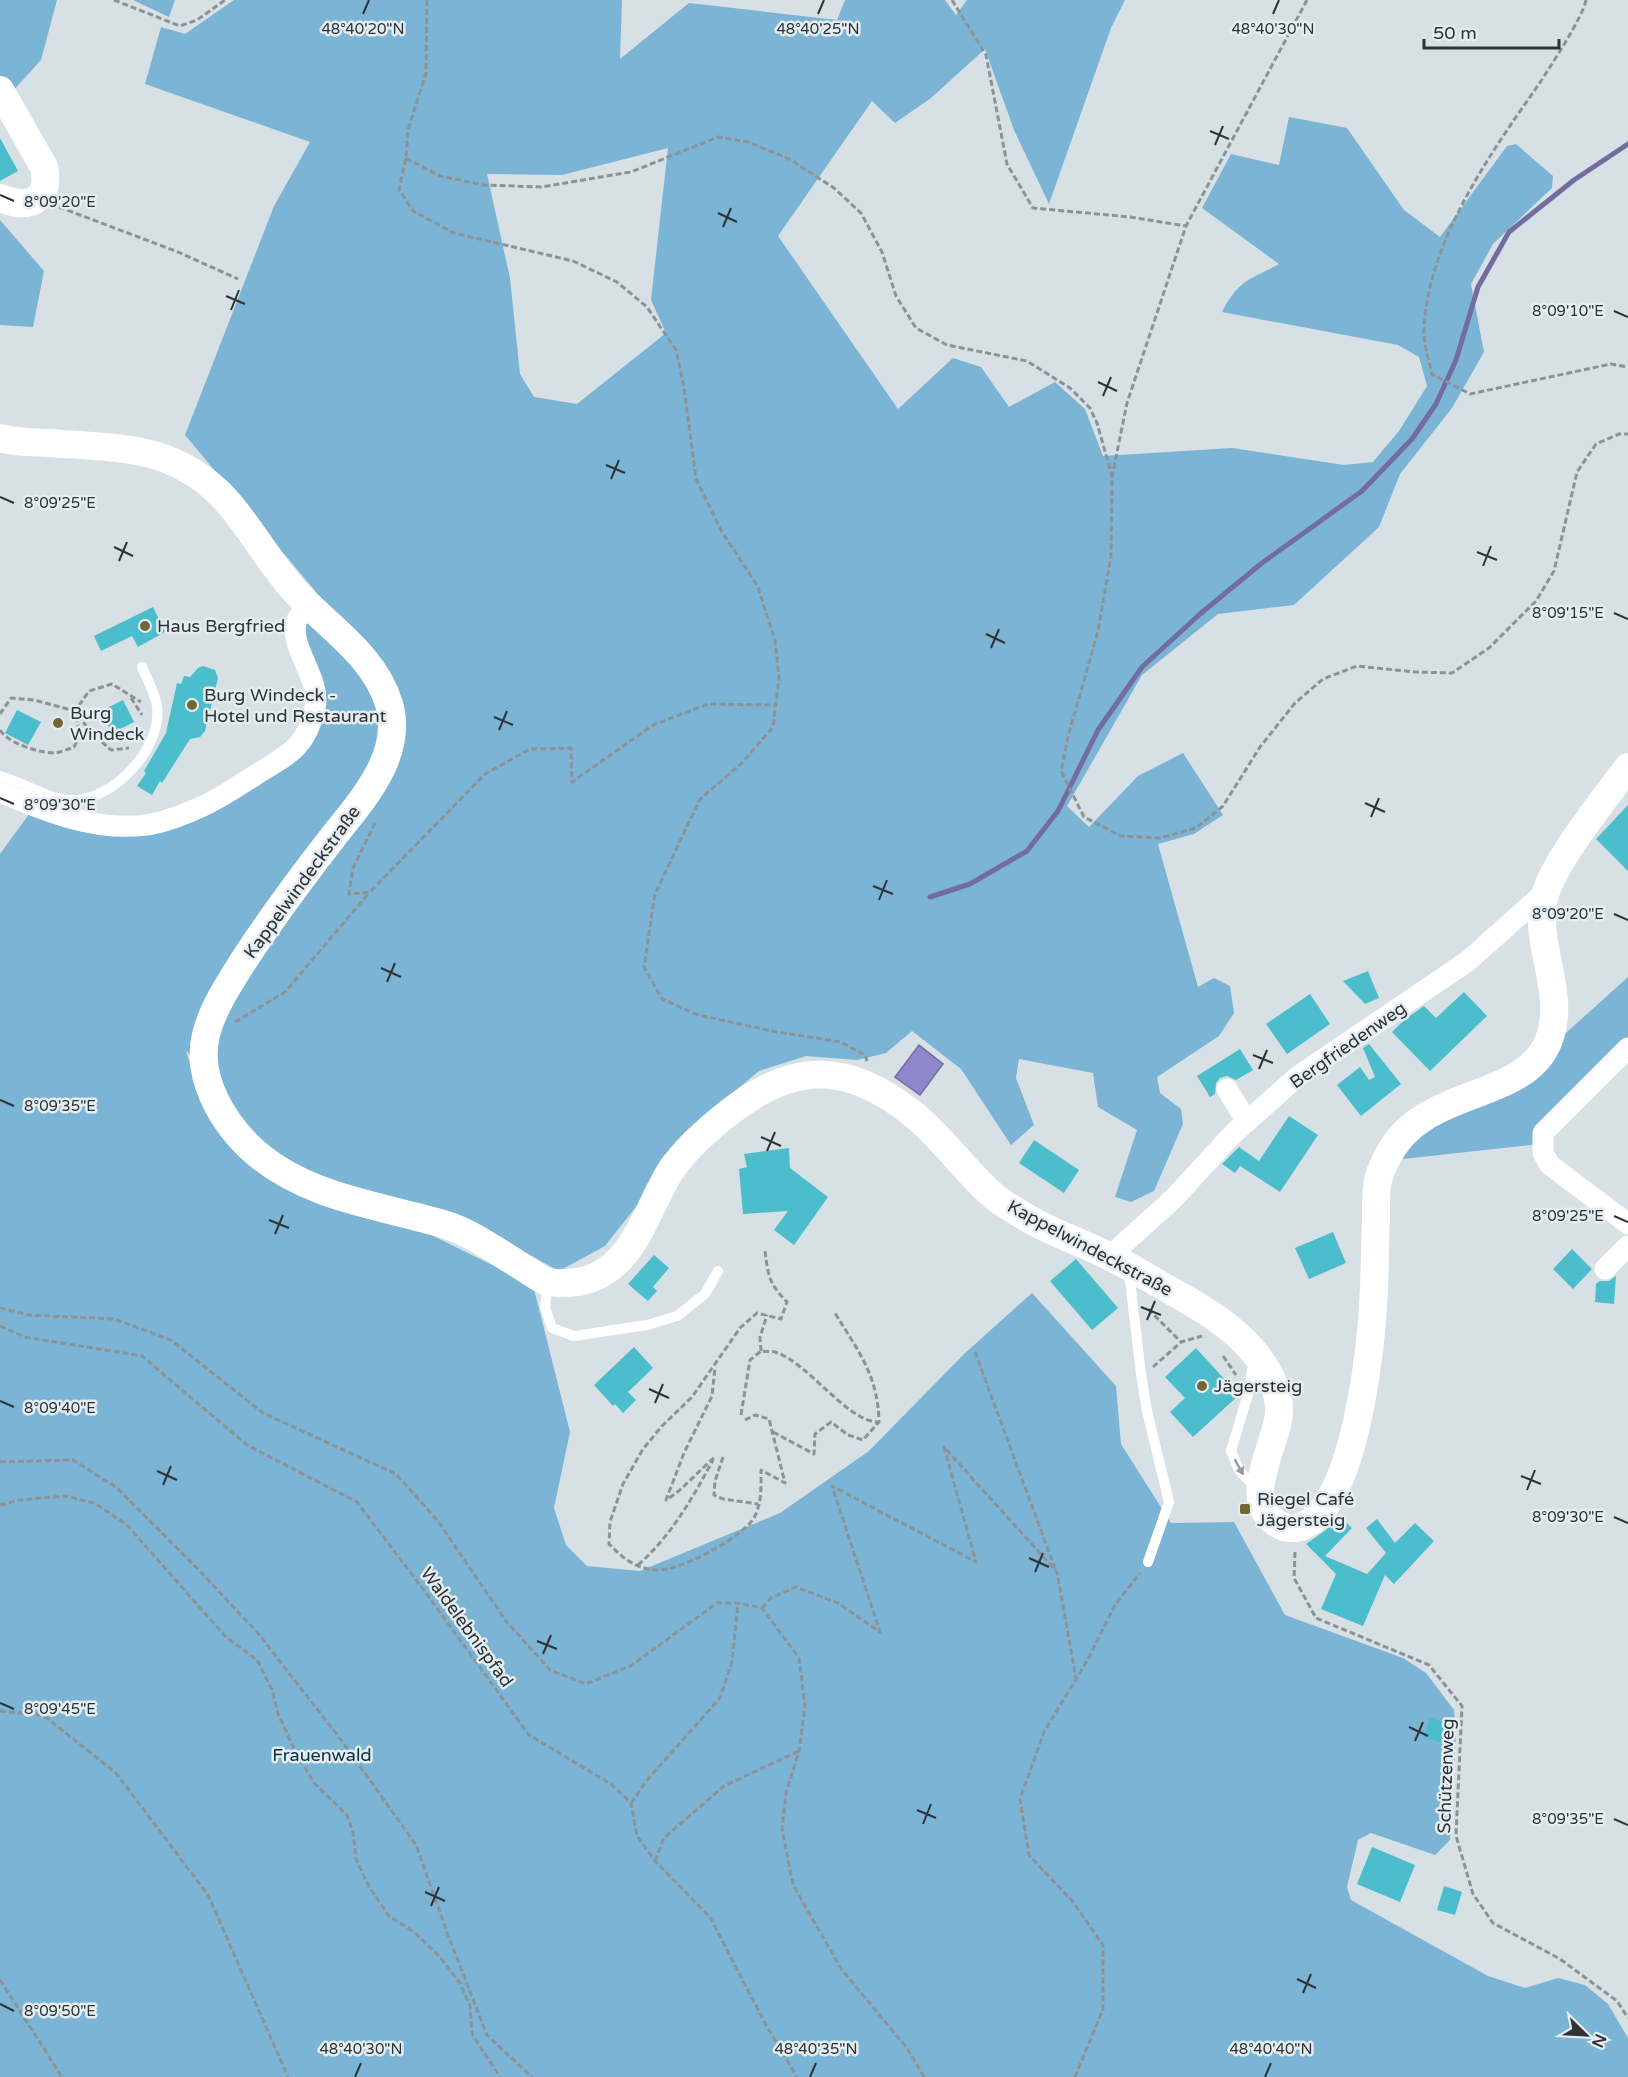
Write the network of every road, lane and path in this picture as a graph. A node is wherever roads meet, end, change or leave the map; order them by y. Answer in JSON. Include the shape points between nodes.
{"nodes":[{"id":1,"x":114,"y":0,"type":"edge"},
{"id":2,"x":225,"y":0,"type":"edge"},
{"id":3,"x":427,"y":0,"type":"edge"},
{"id":4,"x":952,"y":0,"type":"edge"},
{"id":5,"x":1307,"y":0,"type":"edge"},
{"id":6,"x":1586,"y":0,"type":"edge"},
{"id":7,"x":0,"y":90,"type":"edge"},
{"id":8,"x":406,"y":158,"type":"junction"},
{"id":9,"x":0,"y":198,"type":"edge"},
{"id":10,"x":38,"y":199,"type":"junction"},
{"id":11,"x":1186,"y":226,"type":"junction"},
{"id":12,"x":238,"y":279,"type":"dead end"},
{"id":13,"x":1628,"y":367,"type":"edge"},
{"id":14,"x":1628,"y":434,"type":"edge"},
{"id":15,"x":0,"y":438,"type":"edge"},
{"id":16,"x":1112,"y":477,"type":"junction"},
{"id":17,"x":307,"y":604,"type":"junction"},
{"id":18,"x":142,"y":667,"type":"dead end"},
{"id":19,"x":777,"y":705,"type":"junction"},
{"id":20,"x":75,"y":711,"type":"junction"},
{"id":21,"x":0,"y":714,"type":"edge"},
{"id":22,"x":143,"y":717,"type":"dead end"},
{"id":23,"x":0,"y":730,"type":"edge"},
{"id":24,"x":134,"y":742,"type":"dead end"},
{"id":25,"x":1628,"y":767,"type":"edge"},
{"id":26,"x":0,"y":776,"type":"edge"},
{"id":27,"x":0,"y":792,"type":"edge"},
{"id":28,"x":378,"y":817,"type":"dead end"},
{"id":29,"x":370,"y":892,"type":"junction"},
{"id":30,"x":1543,"y":894,"type":"junction"},
{"id":31,"x":234,"y":1022,"type":"dead end"},
{"id":32,"x":1628,"y":1048,"type":"edge"},
{"id":33,"x":1227,"y":1089,"type":"dead end"},
{"id":34,"x":880,"y":1090,"type":"junction"},
{"id":35,"x":1247,"y":1122,"type":"junction"},
{"id":36,"x":1628,"y":1224,"type":"edge"},
{"id":37,"x":1628,"y":1246,"type":"edge"},
{"id":38,"x":765,"y":1251,"type":"dead end"},
{"id":39,"x":1605,"y":1269,"type":"dead end"},
{"id":40,"x":718,"y":1271,"type":"dead end"},
{"id":41,"x":1123,"y":1271,"type":"junction"},
{"id":42,"x":548,"y":1282,"type":"junction"},
{"id":43,"x":0,"y":1308,"type":"edge"},
{"id":44,"x":835,"y":1313,"type":"dead end"},
{"id":45,"x":767,"y":1315,"type":"junction"},
{"id":46,"x":0,"y":1326,"type":"edge"},
{"id":47,"x":1209,"y":1339,"type":"dead end"},
{"id":48,"x":1181,"y":1342,"type":"junction"},
{"id":49,"x":760,"y":1351,"type":"junction"},
{"id":50,"x":975,"y":1352,"type":"dead end"},
{"id":51,"x":1221,"y":1352,"type":"dead end"},
{"id":52,"x":1261,"y":1360,"type":"junction"},
{"id":53,"x":716,"y":1365,"type":"junction"},
{"id":54,"x":1141,"y":1374,"type":"junction"},
{"id":55,"x":1248,"y":1394,"type":"junction"},
{"id":56,"x":741,"y":1415,"type":"dead end"},
{"id":57,"x":745,"y":1420,"type":"dead end"},
{"id":58,"x":879,"y":1422,"type":"junction"},
{"id":59,"x":772,"y":1432,"type":"junction"},
{"id":60,"x":723,"y":1457,"type":"dead end"},
{"id":61,"x":0,"y":1462,"type":"edge"},
{"id":62,"x":1260,"y":1494,"type":"junction"},
{"id":63,"x":758,"y":1504,"type":"junction"},
{"id":64,"x":0,"y":1505,"type":"edge"},
{"id":65,"x":1296,"y":1529,"type":"junction"},
{"id":66,"x":1148,"y":1562,"type":"joint"},
{"id":67,"x":638,"y":1565,"type":"junction"},
{"id":68,"x":1056,"y":1572,"type":"junction"},
{"id":69,"x":738,"y":1603,"type":"junction"},
{"id":70,"x":762,"y":1608,"type":"junction"},
{"id":71,"x":1077,"y":1679,"type":"junction"},
{"id":72,"x":0,"y":1711,"type":"edge"},
{"id":73,"x":799,"y":1751,"type":"junction"},
{"id":74,"x":631,"y":1803,"type":"junction"},
{"id":75,"x":655,"y":1861,"type":"junction"},
{"id":76,"x":0,"y":1980,"type":"edge"},
{"id":77,"x":1628,"y":2018,"type":"edge"},
{"id":78,"x":62,"y":2077,"type":"edge"},
{"id":79,"x":288,"y":2077,"type":"edge"},
{"id":80,"x":500,"y":2077,"type":"edge"},
{"id":81,"x":532,"y":2077,"type":"edge"},
{"id":82,"x":797,"y":2077,"type":"edge"},
{"id":83,"x":924,"y":2077,"type":"edge"},
{"id":84,"x":1075,"y":2077,"type":"edge"}],
"edges":[{"from":1,"to":2,"type":"path","via":[[180,26],[197,20]]},
{"from":3,"to":8,"type":"path","via":[[426,73],[408,130]]},
{"from":4,"to":11,"type":"path","via":[[986,55],[1007,164],[1033,208]]},
{"from":5,"to":11,"type":"path"},
{"from":6,"to":13,"type":"path","via":[[1551,66],[1498,143],[1456,215],[1433,272],[1423,331],[1432,374],[1470,394],[1611,364]]},
{"from":7,"to":10,"type":"street","via":[[44,167],[46,180]]},
{"from":8,"to":16,"type":"path","via":[[441,176],[484,185],[541,188],[631,172],[718,137],[748,142],[789,159],[834,188],[861,213],[882,252],[897,296],[916,328],[948,345],[1027,361],[1070,388],[1090,408]]},
{"from":8,"to":19,"type":"path","via":[[399,189],[413,211],[454,233],[573,261],[617,282],[647,307],[676,350],[696,479],[722,532],[757,585],[775,640]]},
{"from":9,"to":10,"type":"street","via":[[15,204]]},
{"from":10,"to":12,"type":"path"},
{"from":11,"to":16,"type":"path","via":[[1127,403]]},
{"from":14,"to":16,"type":"path","via":[[1596,444],[1577,472],[1554,571],[1536,601],[1489,648],[1452,673],[1357,666],[1323,679],[1295,703],[1260,747],[1223,806],[1196,828],[1160,838],[1121,836],[1084,817],[1061,771],[1098,631],[1109,567]]},
{"from":15,"to":17,"type":"street","name":"Kappelwindeckstraße","via":[[145,452],[175,462],[199,475],[226,498]]},
{"from":17,"to":27,"type":"street","via":[[297,621],[297,646],[315,688],[316,705],[309,728],[297,748],[240,785],[196,810],[147,825],[127,826],[74,819]]},
{"from":17,"to":42,"type":"street","name":"Kappelwindeckstraße","via":[[378,677],[392,712],[392,738],[383,765],[365,796],[277,908],[226,988],[204,1040],[208,1085],[246,1145],[272,1165],[339,1197],[452,1226]]},
{"from":18,"to":26,"type":"lane","via":[[157,706],[154,731],[125,778],[87,799],[68,800]]},
{"from":19,"to":29,"type":"path","via":[[708,704],[653,725],[572,782],[571,748],[530,749],[485,774]]},
{"from":19,"to":34,"type":"path","via":[[773,728],[741,764],[700,799],[655,894],[644,967],[662,999],[698,1015],[841,1042],[865,1055]]},
{"from":20,"to":21,"type":"path","via":[[11,698]]},
{"from":20,"to":22,"type":"path","via":[[90,691],[112,684],[130,696]]},
{"from":20,"to":23,"type":"path","via":[[80,735],[74,747],[57,753],[36,750],[3,736]]},
{"from":20,"to":24,"type":"path","via":[[111,750],[129,748]]},
{"from":25,"to":30,"type":"street"},
{"from":28,"to":29,"type":"path","via":[[353,868],[349,894]]},
{"from":29,"to":31,"type":"path","via":[[285,992]]},
{"from":30,"to":35,"type":"street","name":"Bergfriedenweg","via":[[1468,961],[1297,1077]]},
{"from":30,"to":65,"type":"street","via":[[1543,932],[1556,1004],[1553,1030],[1544,1053],[1529,1069],[1432,1111],[1396,1142],[1383,1163],[1377,1186],[1371,1322],[1354,1433],[1334,1493],[1319,1514]]},
{"from":32,"to":36,"type":"street","via":[[1543,1133],[1543,1153],[1550,1165]]},
{"from":33,"to":35,"type":"street"},
{"from":34,"to":41,"type":"street","name":"Kappelwindeckstraße","via":[[919,1118],[995,1197],[1032,1222]]},
{"from":34,"to":42,"type":"street","name":"Kappelwindeckstraße","via":[[853,1078],[797,1076],[751,1096],[688,1149],[669,1174],[630,1246],[610,1269],[587,1281]]},
{"from":35,"to":41,"type":"street","name":"Bergfriedenweg","via":[[1173,1199]]},
{"from":37,"to":39,"type":"street"},
{"from":38,"to":45,"type":"path","via":[[768,1277],[786,1302],[781,1318]]},
{"from":40,"to":42,"type":"lane","via":[[705,1294],[677,1317],[574,1336],[552,1328],[545,1307]]},
{"from":41,"to":48,"type":"path"},
{"from":41,"to":52,"type":"street","name":"Kappelwindeckstraße","via":[[1196,1305],[1229,1327]]},
{"from":41,"to":54,"type":"lane"},
{"from":43,"to":69,"type":"path","via":[[29,1315],[114,1319],[171,1340],[263,1413],[396,1474],[438,1521],[506,1621],[550,1670],[585,1684],[632,1665],[717,1603]]},
{"from":44,"to":58,"type":"path","via":[[867,1367],[877,1393]]},
{"from":45,"to":49,"type":"path"},
{"from":45,"to":53,"type":"path","via":[[757,1313],[740,1328]]},
{"from":46,"to":74,"type":"path","name":"Waldelebnispfad","via":[[25,1337],[142,1356],[247,1445],[357,1502],[529,1735],[611,1784]]},
{"from":47,"to":48,"type":"path","via":[[1196,1336]]},
{"from":48,"to":54,"type":"path"},
{"from":49,"to":56,"type":"path","via":[[750,1360]]},
{"from":49,"to":58,"type":"path","via":[[775,1352],[801,1367],[853,1412]]},
{"from":50,"to":68,"type":"path"},
{"from":51,"to":55,"type":"path"},
{"from":52,"to":55,"type":"lane","via":[[1252,1370]]},
{"from":52,"to":62,"type":"street","name":"Kappelwindeckstraße","via":[[1277,1390],[1280,1406]]},
{"from":53,"to":67,"type":"path","via":[[643,1449],[623,1484],[610,1522],[609,1544],[628,1562]]},
{"from":53,"to":67,"type":"path","via":[[712,1396],[666,1500],[714,1458],[677,1523]]},
{"from":54,"to":66,"type":"lane","via":[[1169,1502]]},
{"from":55,"to":62,"type":"lane","one_way":true,"via":[[1231,1451],[1239,1470]]},
{"from":57,"to":59,"type":"path","via":[[755,1415],[769,1419]]},
{"from":58,"to":59,"type":"path","via":[[863,1440],[848,1436],[831,1422],[815,1434],[814,1454]]},
{"from":59,"to":63,"type":"path","via":[[785,1483],[761,1470]]},
{"from":60,"to":63,"type":"path","via":[[714,1495]]},
{"from":61,"to":81,"type":"path","via":[[73,1460],[117,1488],[256,1632],[416,1845],[487,2035]]},
{"from":62,"to":65,"type":"street","via":[[1262,1505],[1274,1522]]},
{"from":63,"to":67,"type":"path","via":[[754,1518],[733,1539],[690,1561],[657,1570]]},
{"from":64,"to":80,"type":"path","via":[[66,1496],[94,1503],[126,1524],[226,1637],[257,1660],[296,1753],[315,1784],[347,1815],[356,1859],[369,1887],[389,1916],[414,1932],[460,1983],[470,2006],[472,2034]]},
{"from":65,"to":77,"type":"path","name":"Schützenweg","via":[[1294,1578],[1316,1618],[1429,1665],[1462,1706],[1456,1836],[1473,1894],[1493,1923],[1560,1959],[1617,2001]]},
{"from":66,"to":71,"type":"path","via":[[1115,1605]]},
{"from":68,"to":70,"type":"path","via":[[944,1447],[976,1562],[832,1486],[880,1632],[838,1603],[796,1587],[771,1598]]},
{"from":68,"to":71,"type":"path"},
{"from":69,"to":70,"type":"path"},
{"from":69,"to":74,"type":"path","via":[[732,1662],[720,1698]]},
{"from":70,"to":73,"type":"path","via":[[799,1658],[805,1706]]},
{"from":71,"to":84,"type":"path","via":[[1044,1732],[1020,1799],[1029,1855],[1073,1902],[1103,1945],[1103,2009]]},
{"from":72,"to":79,"type":"path","via":[[43,1715],[116,1773],[208,1895]]},
{"from":73,"to":75,"type":"path","via":[[724,1786],[664,1838]]},
{"from":73,"to":83,"type":"path","via":[[786,1793],[782,1829],[793,1885],[842,1970],[907,2048]]},
{"from":74,"to":75,"type":"path","via":[[637,1836]]},
{"from":75,"to":82,"type":"path","via":[[710,1917]]},
{"from":76,"to":78,"type":"path"}]}
